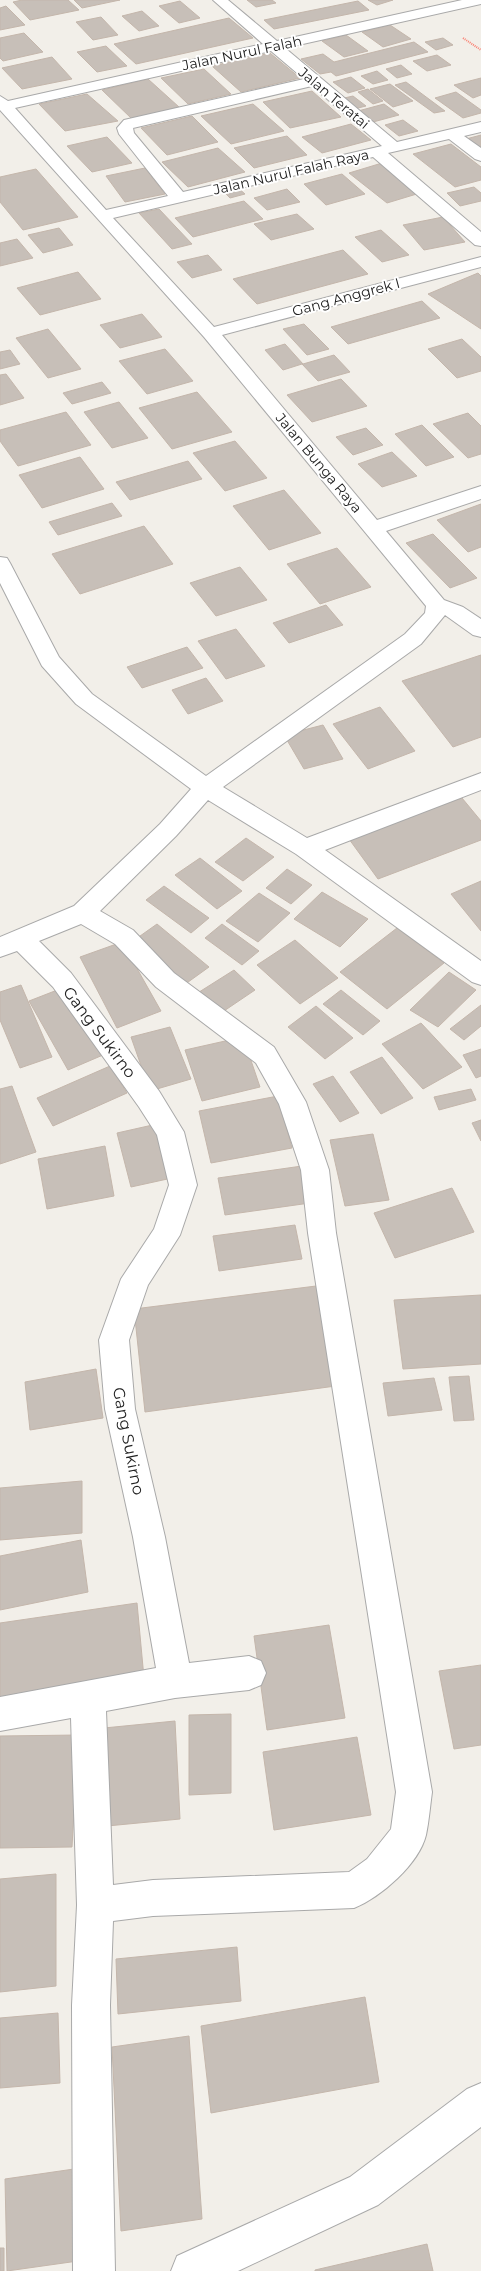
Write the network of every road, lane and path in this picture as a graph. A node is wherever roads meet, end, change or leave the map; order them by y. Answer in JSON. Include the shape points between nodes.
{"nodes":[{"id":1,"x":220,"y":0,"type":"edge"},
{"id":2,"x":481,"y":0,"type":"edge"},
{"id":3,"x":274,"y":46,"type":"junction"},
{"id":4,"x":313,"y":81,"type":"junction"},
{"id":5,"x":2,"y":104,"type":"edge"},
{"id":6,"x":481,"y":127,"type":"edge"},
{"id":7,"x":452,"y":134,"type":"junction"},
{"id":8,"x":394,"y":148,"type":"junction"},
{"id":9,"x":377,"y":152,"type":"junction"},
{"id":10,"x":481,"y":156,"type":"edge"},
{"id":11,"x":179,"y":198,"type":"junction"},
{"id":12,"x":102,"y":216,"type":"junction"},
{"id":13,"x":481,"y":241,"type":"edge"},
{"id":14,"x":481,"y":262,"type":"edge"},
{"id":15,"x":210,"y":333,"type":"junction"},
{"id":16,"x":481,"y":492,"type":"edge"},
{"id":17,"x":373,"y":528,"type":"junction"},
{"id":18,"x":0,"y":563,"type":"edge"},
{"id":19,"x":437,"y":605,"type":"junction"},
{"id":20,"x":481,"y":630,"type":"edge"},
{"id":21,"x":481,"y":781,"type":"edge"},
{"id":22,"x":206,"y":788,"type":"junction"},
{"id":23,"x":305,"y":848,"type":"junction"},
{"id":24,"x":83,"y":912,"type":"junction"},
{"id":25,"x":11,"y":943,"type":"edge"},
{"id":26,"x":481,"y":975,"type":"edge"},
{"id":27,"x":249,"y":1673,"type":"dead end"},
{"id":28,"x":175,"y":1681,"type":"junction"},
{"id":29,"x":88,"y":1698,"type":"junction"},
{"id":30,"x":0,"y":1714,"type":"edge"},
{"id":31,"x":95,"y":1905,"type":"junction"},
{"id":32,"x":481,"y":2103,"type":"edge"},
{"id":33,"x":94,"y":2271,"type":"edge"},
{"id":34,"x":192,"y":2271,"type":"edge"}],
"edges":[{"from":1,"to":3,"type":"street","name":"Jalan Teratai"},
{"from":2,"to":3,"type":"street","name":"Jalan Nurul Falah"},
{"from":3,"to":4,"type":"street","name":"Jalan Teratai"},
{"from":3,"to":5,"type":"street","name":"Jalan Nurul Falah"},
{"from":4,"to":8,"type":"street","name":"Jalan Teratai"},
{"from":4,"to":11,"type":"street","via":[[129,123],[125,128],[127,134]]},
{"from":5,"to":12,"type":"street","name":"Jalan Bunga Raya"},
{"from":6,"to":7,"type":"street","name":"Jalan Nurul Falah Raya"},
{"from":7,"to":8,"type":"street","name":"Jalan Nurul Falah Raya"},
{"from":7,"to":10,"type":"street"},
{"from":8,"to":9,"type":"street","name":"Jalan Nurul Falah Raya"},
{"from":9,"to":11,"type":"street","name":"Jalan Nurul Falah Raya"},
{"from":9,"to":13,"type":"street"},
{"from":11,"to":12,"type":"street","name":"Jalan Nurul Falah Raya"},
{"from":12,"to":15,"type":"street","name":"Jalan Bunga Raya"},
{"from":14,"to":15,"type":"street","name":"Gang Anggrek I"},
{"from":15,"to":17,"type":"street","name":"Jalan Bunga Raya"},
{"from":16,"to":17,"type":"street"},
{"from":17,"to":19,"type":"street","name":"Jalan Bunga Raya"},
{"from":18,"to":22,"type":"street","via":[[50,661],[84,699]]},
{"from":19,"to":20,"type":"street","via":[[467,617]]},
{"from":19,"to":22,"type":"street","via":[[434,616],[413,639]]},
{"from":21,"to":23,"type":"street"},
{"from":22,"to":23,"type":"street"},
{"from":22,"to":24,"type":"street"},
{"from":23,"to":26,"type":"street"},
{"from":24,"to":25,"type":"street"},
{"from":24,"to":31,"type":"street","via":[[124,937],[165,980],[266,1055],[292,1102],[315,1170],[322,1233],[414,1792],[408,1836],[380,1872],[354,1890],[153,1898]]},
{"from":25,"to":28,"type":"street","name":"Gang Sukirno","via":[[62,980],[149,1099],[170,1132],[183,1185],[166,1236],[136,1279],[114,1340],[120,1410],[149,1537]]},
{"from":27,"to":28,"type":"street"},
{"from":28,"to":29,"type":"street"},
{"from":29,"to":30,"type":"street"},
{"from":29,"to":31,"type":"street"},
{"from":31,"to":33,"type":"street","via":[[92,2005]]},
{"from":32,"to":34,"type":"street","via":[[364,2191]]}]}
